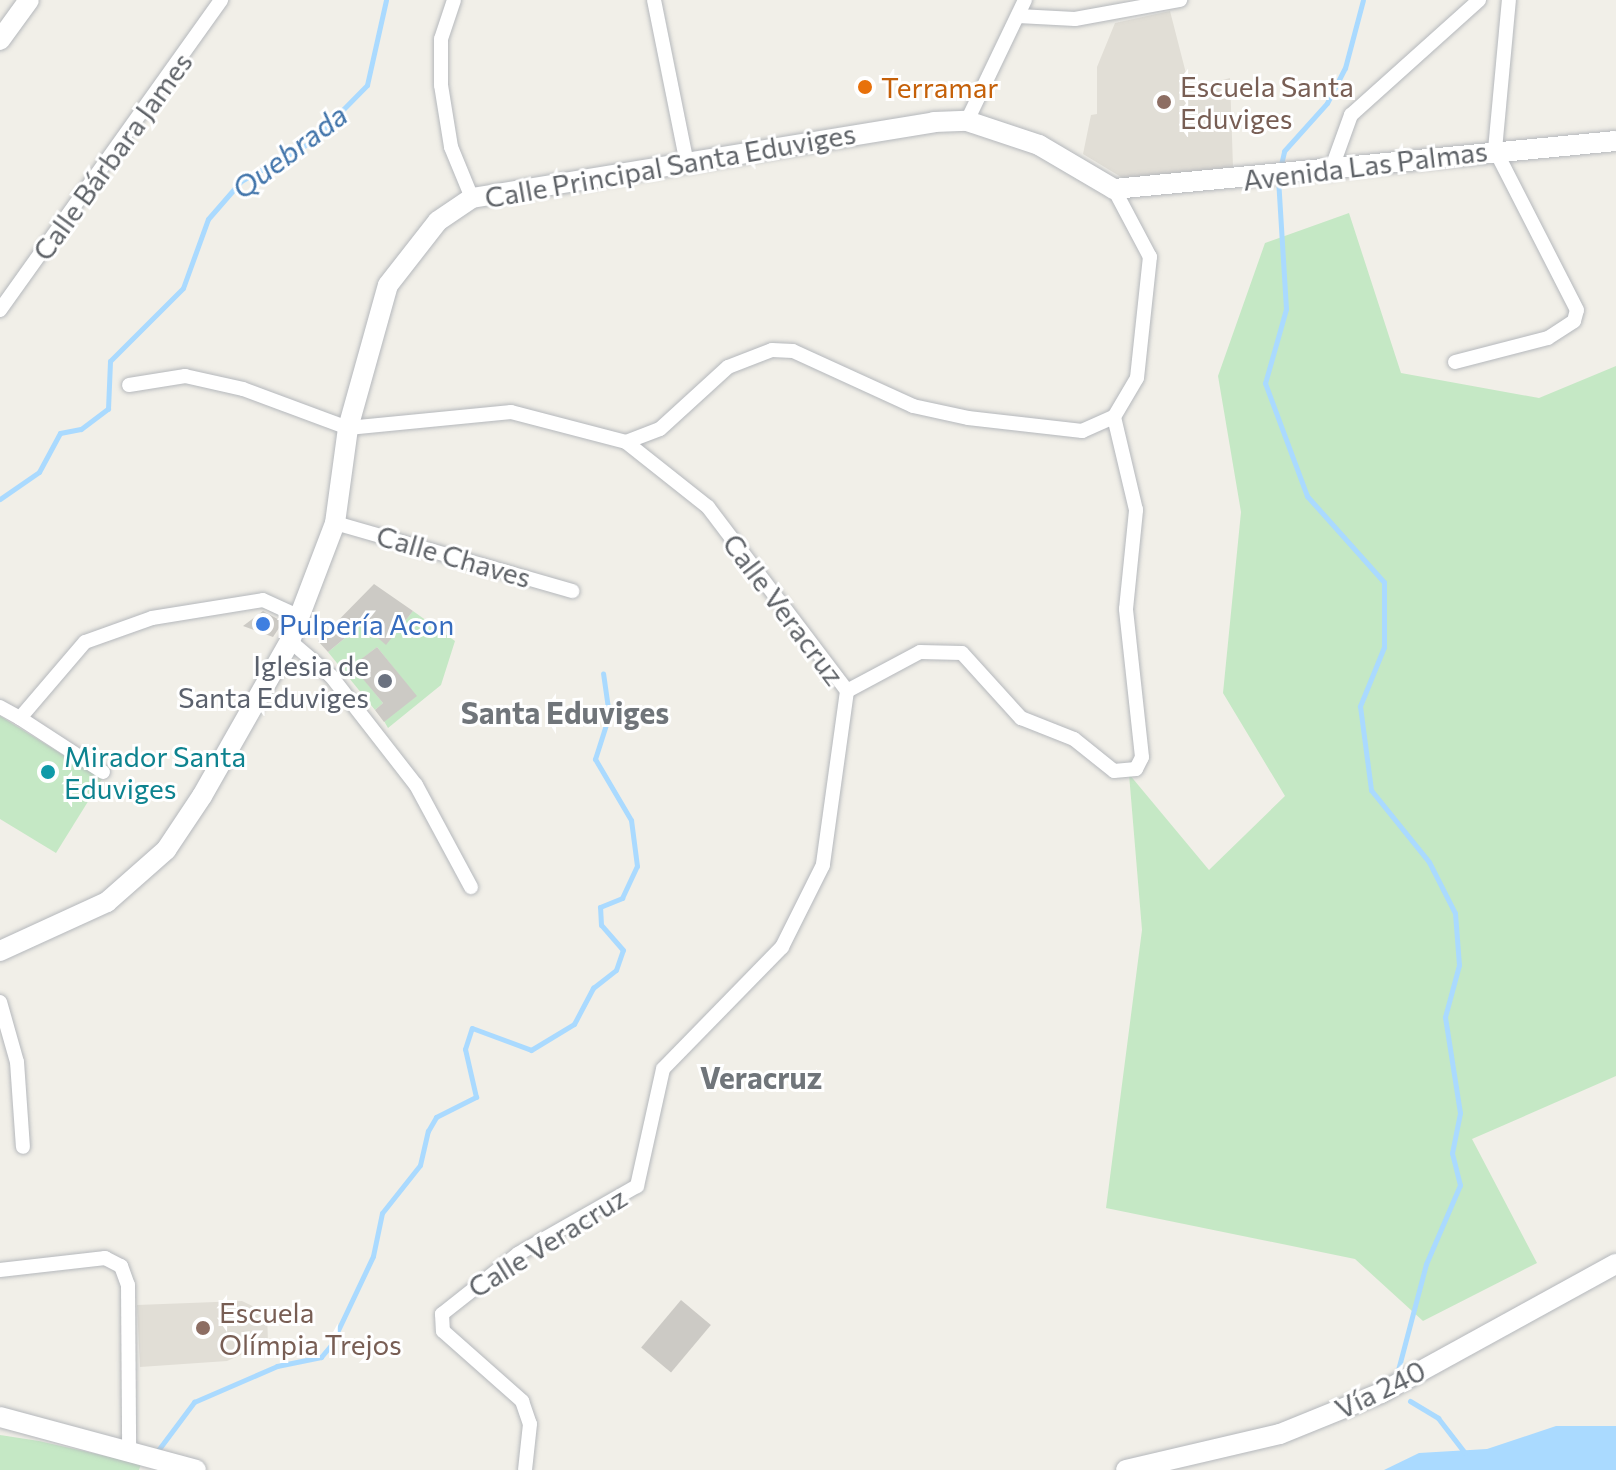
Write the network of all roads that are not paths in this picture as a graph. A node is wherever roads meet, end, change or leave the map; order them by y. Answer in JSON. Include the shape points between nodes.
{"nodes":[{"id":1,"x":29,"y":0,"type":"edge"},
{"id":2,"x":221,"y":0,"type":"edge"},
{"id":3,"x":454,"y":0,"type":"edge"},
{"id":4,"x":654,"y":0,"type":"edge"},
{"id":5,"x":1025,"y":0,"type":"edge"},
{"id":6,"x":1180,"y":0,"type":"edge"},
{"id":7,"x":1479,"y":0,"type":"edge"},
{"id":8,"x":1509,"y":0,"type":"edge"},
{"id":9,"x":1018,"y":16,"type":"junction"},
{"id":10,"x":0,"y":40,"type":"edge"},
{"id":11,"x":967,"y":121,"type":"junction"},
{"id":12,"x":1616,"y":141,"type":"edge"},
{"id":13,"x":1495,"y":150,"type":"junction"},
{"id":14,"x":687,"y":164,"type":"junction"},
{"id":15,"x":1330,"y":173,"type":"junction"},
{"id":16,"x":1114,"y":189,"type":"junction"},
{"id":17,"x":472,"y":198,"type":"junction"},
{"id":18,"x":0,"y":310,"type":"edge"},
{"id":19,"x":1455,"y":362,"type":"dead end"},
{"id":20,"x":129,"y":385,"type":"dead end"},
{"id":21,"x":1114,"y":417,"type":"junction"},
{"id":22,"x":348,"y":428,"type":"junction"},
{"id":23,"x":626,"y":442,"type":"junction"},
{"id":24,"x":335,"y":523,"type":"junction"},
{"id":25,"x":572,"y":591,"type":"dead end"},
{"id":26,"x":300,"y":617,"type":"junction"},
{"id":27,"x":290,"y":641,"type":"junction"},
{"id":28,"x":847,"y":691,"type":"junction"},
{"id":29,"x":0,"y":707,"type":"edge"},
{"id":30,"x":20,"y":718,"type":"junction"},
{"id":31,"x":103,"y":772,"type":"dead end"},
{"id":32,"x":471,"y":887,"type":"dead end"},
{"id":33,"x":0,"y":951,"type":"edge"},
{"id":34,"x":0,"y":1002,"type":"edge"},
{"id":35,"x":23,"y":1147,"type":"dead end"},
{"id":36,"x":1616,"y":1264,"type":"edge"},
{"id":37,"x":0,"y":1270,"type":"edge"},
{"id":38,"x":0,"y":1417,"type":"edge"},
{"id":39,"x":129,"y":1448,"type":"junction"},
{"id":40,"x":196,"y":1470,"type":"edge"},
{"id":41,"x":525,"y":1470,"type":"edge"},
{"id":42,"x":1126,"y":1470,"type":"edge"}],
"edges":[{"from":1,"to":10,"type":"street"},
{"from":2,"to":18,"type":"street","name":"Calle Bárbara James"},
{"from":3,"to":17,"type":"street","via":[[441,39],[441,85],[451,147]]},
{"from":4,"to":14,"type":"street"},
{"from":5,"to":9,"type":"street"},
{"from":6,"to":9,"type":"street","via":[[1075,19]]},
{"from":7,"to":15,"type":"street","via":[[1351,115]]},
{"from":8,"to":13,"type":"street"},
{"from":9,"to":11,"type":"street"},
{"from":11,"to":14,"type":"street","name":"Calle Principal Santa Eduviges","via":[[899,124]]},
{"from":11,"to":16,"type":"street","name":"Calle Principal Santa Eduviges","via":[[1039,145]]},
{"from":12,"to":13,"type":"street","name":"Avenida Las Palmas"},
{"from":13,"to":15,"type":"street","name":"Avenida Las Palmas"},
{"from":13,"to":19,"type":"street","via":[[1577,310],[1574,321],[1548,338]]},
{"from":14,"to":17,"type":"street","name":"Calle Principal Santa Eduviges"},
{"from":15,"to":16,"type":"street","name":"Avenida Las Palmas"},
{"from":16,"to":21,"type":"street","via":[[1150,257],[1137,378]]},
{"from":17,"to":22,"type":"street","name":"Calle Principal Santa Eduviges","via":[[438,221],[388,285]]},
{"from":20,"to":22,"type":"street","via":[[185,376],[243,389]]},
{"from":21,"to":23,"type":"street","via":[[1082,431],[968,418],[913,406],[793,351],[772,350],[728,367],[660,429]]},
{"from":21,"to":28,"type":"street","via":[[1136,510],[1126,609],[1142,757],[1136,769],[1114,771],[1074,739],[1021,718],[962,653],[920,652]]},
{"from":22,"to":23,"type":"street","name":"Calle Veracruz","via":[[511,412]]},
{"from":22,"to":24,"type":"street","name":"Calle Principal Santa Eduviges"},
{"from":23,"to":28,"type":"street","name":"Calle Veracruz","via":[[708,507]]},
{"from":24,"to":25,"type":"street","name":"Calle Chaves"},
{"from":24,"to":26,"type":"street","name":"Calle Principal Santa Eduviges"},
{"from":26,"to":27,"type":"street","name":"Calle Principal Santa Eduviges"},
{"from":26,"to":30,"type":"street","via":[[263,600],[106,631],[64,662]]},
{"from":27,"to":32,"type":"street","via":[[331,676],[416,785]]},
{"from":27,"to":33,"type":"street","name":"Calle Principal Santa Eduviges","via":[[166,850],[76,922]]},
{"from":28,"to":41,"type":"street","name":"Calle Veracruz","via":[[823,865],[782,947],[663,1069],[637,1186],[518,1254],[442,1314],[443,1331],[522,1401],[530,1424]]},
{"from":29,"to":30,"type":"street"},
{"from":30,"to":31,"type":"street"},
{"from":34,"to":35,"type":"street","via":[[17,1062]]},
{"from":36,"to":42,"type":"street","name":"Vía 240","via":[[1381,1393],[1280,1434]]},
{"from":37,"to":39,"type":"street","via":[[105,1258],[121,1266],[128,1285]]},
{"from":38,"to":39,"type":"street"},
{"from":39,"to":40,"type":"street"}]}
